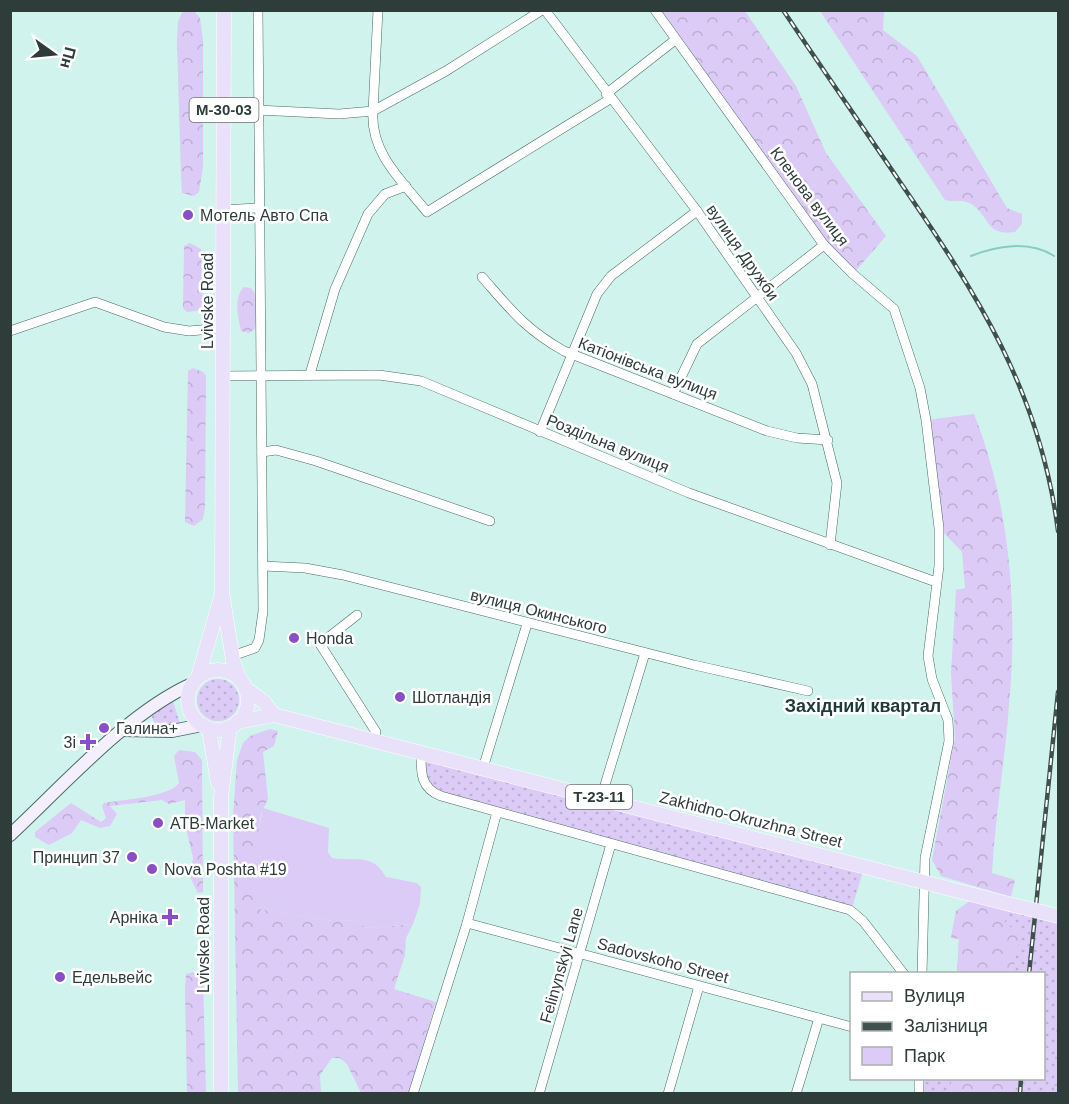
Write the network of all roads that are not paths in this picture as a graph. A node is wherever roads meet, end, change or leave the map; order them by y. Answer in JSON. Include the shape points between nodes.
{"nodes":[{"id":1,"x":224,"y":10,"type":"edge"},
{"id":2,"x":258,"y":10,"type":"edge"},
{"id":3,"x":378,"y":10,"type":"edge"},
{"id":4,"x":655,"y":10,"type":"edge"},
{"id":5,"x":538,"y":14,"type":"edge"},
{"id":6,"x":675,"y":40,"type":"junction"},
{"id":7,"x":608,"y":96,"type":"junction"},
{"id":8,"x":257,"y":110,"type":"junction"},
{"id":9,"x":373,"y":111,"type":"junction"},
{"id":10,"x":406,"y":186,"type":"junction"},
{"id":11,"x":258,"y":208,"type":"junction"},
{"id":12,"x":223,"y":210,"type":"junction"},
{"id":13,"x":697,"y":212,"type":"junction"},
{"id":14,"x":824,"y":245,"type":"junction"},
{"id":15,"x":482,"y":277,"type":"dead end"},
{"id":16,"x":758,"y":298,"type":"junction"},
{"id":17,"x":223,"y":328,"type":"junction"},
{"id":18,"x":10,"y":331,"type":"edge"},
{"id":19,"x":570,"y":354,"type":"junction"},
{"id":20,"x":310,"y":374,"type":"junction"},
{"id":21,"x":223,"y":376,"type":"junction"},
{"id":22,"x":261,"y":376,"type":"junction"},
{"id":23,"x":673,"y":394,"type":"junction"},
{"id":24,"x":540,"y":432,"type":"junction"},
{"id":25,"x":828,"y":440,"type":"junction"},
{"id":26,"x":262,"y":452,"type":"junction"},
{"id":27,"x":490,"y":521,"type":"dead end"},
{"id":28,"x":830,"y":545,"type":"junction"},
{"id":29,"x":263,"y":566,"type":"junction"},
{"id":30,"x":936,"y":582,"type":"junction"},
{"id":31,"x":222,"y":592,"type":"junction"},
{"id":32,"x":357,"y":615,"type":"dead end"},
{"id":33,"x":527,"y":624,"type":"junction"},
{"id":34,"x":645,"y":653,"type":"junction"},
{"id":35,"x":232,"y":656,"type":"junction"},
{"id":36,"x":195,"y":681,"type":"junction"},
{"id":37,"x":242,"y":684,"type":"junction"},
{"id":38,"x":808,"y":691,"type":"dead end"},
{"id":39,"x":274,"y":715,"type":"junction"},
{"id":40,"x":234,"y":724,"type":"junction"},
{"id":41,"x":205,"y":727,"type":"junction"},
{"id":42,"x":123,"y":730,"type":"junction"},
{"id":43,"x":374,"y":740,"type":"junction"},
{"id":44,"x":421,"y":752,"type":"junction"},
{"id":45,"x":483,"y":768,"type":"junction"},
{"id":46,"x":221,"y":797,"type":"junction"},
{"id":47,"x":601,"y":798,"type":"junction"},
{"id":48,"x":497,"y":812,"type":"junction"},
{"id":49,"x":10,"y":835,"type":"edge"},
{"id":50,"x":611,"y":844,"type":"junction"},
{"id":51,"x":924,"y":880,"type":"junction"},
{"id":52,"x":1059,"y":916,"type":"edge"},
{"id":53,"x":467,"y":922,"type":"junction"},
{"id":54,"x":581,"y":953,"type":"junction"},
{"id":55,"x":902,"y":972,"type":"edge"},
{"id":56,"x":922,"y":972,"type":"edge"},
{"id":57,"x":699,"y":986,"type":"junction"},
{"id":58,"x":819,"y":1018,"type":"junction"},
{"id":59,"x":850,"y":1026,"type":"edge"},
{"id":60,"x":221,"y":1094,"type":"edge"},
{"id":61,"x":412,"y":1094,"type":"edge"},
{"id":62,"x":539,"y":1094,"type":"edge"},
{"id":63,"x":668,"y":1094,"type":"edge"},
{"id":64,"x":796,"y":1094,"type":"edge"}],
"edges":[{"from":1,"to":12,"type":"main road","name":"Lvivske Road","number":"М-30-03"},
{"from":2,"to":8,"type":"street"},
{"from":3,"to":9,"type":"street"},
{"from":4,"to":6,"type":"street","name":"Кленова вулиця"},
{"from":5,"to":7,"type":"street","name":"вулиця Дружби"},
{"from":5,"to":9,"type":"street"},
{"from":6,"to":7,"type":"street"},
{"from":6,"to":14,"type":"street","name":"Кленова вулиця"},
{"from":7,"to":10,"type":"street","via":[[427,212]]},
{"from":7,"to":13,"type":"street","name":"вулиця Дружби"},
{"from":8,"to":9,"type":"street","via":[[339,114]]},
{"from":8,"to":11,"type":"street"},
{"from":9,"to":10,"type":"street","via":[[371,129],[375,141]]},
{"from":10,"to":20,"type":"street","via":[[385,194],[368,214],[335,289]]},
{"from":11,"to":12,"type":"street"},
{"from":11,"to":22,"type":"street"},
{"from":12,"to":17,"type":"main road","name":"Lvivske Road","number":"М-30-03"},
{"from":13,"to":16,"type":"street","name":"вулиця Дружби"},
{"from":13,"to":19,"type":"street","via":[[611,276],[597,294]]},
{"from":14,"to":16,"type":"street"},
{"from":14,"to":30,"type":"street","name":"Кленова вулиця","via":[[887,301],[901,328],[920,388],[927,431],[939,528]]},
{"from":15,"to":19,"type":"street","name":"Катіонівська вулиця","via":[[522,324]]},
{"from":16,"to":23,"type":"street","via":[[697,344]]},
{"from":16,"to":25,"type":"street","name":"вулиця Дружби","via":[[812,384]]},
{"from":17,"to":18,"type":"street","via":[[189,331],[164,327],[95,302]]},
{"from":17,"to":21,"type":"main road","name":"Lvivske Road"},
{"from":19,"to":23,"type":"street","name":"Катіонівська вулиця"},
{"from":19,"to":24,"type":"street"},
{"from":20,"to":22,"type":"street","name":"Роздільна вулиця"},
{"from":20,"to":24,"type":"street","name":"Роздільна вулиця","via":[[379,375],[421,381]]},
{"from":21,"to":22,"type":"street","name":"Роздільна вулиця"},
{"from":21,"to":31,"type":"main road","name":"Lvivske Road"},
{"from":22,"to":26,"type":"street"},
{"from":23,"to":25,"type":"street","name":"Катіонівська вулиця","via":[[767,431]]},
{"from":24,"to":28,"type":"street","name":"Роздільна вулиця"},
{"from":25,"to":28,"type":"street","name":"вулиця Дружби","via":[[837,483]]},
{"from":26,"to":27,"type":"street","via":[[276,450],[316,461]]},
{"from":26,"to":29,"type":"street"},
{"from":28,"to":30,"type":"street","name":"Роздільна вулиця"},
{"from":29,"to":33,"type":"street","name":"вулиця Окинського","via":[[343,575]]},
{"from":29,"to":35,"type":"street","via":[[259,640],[255,648]]},
{"from":30,"to":51,"type":"street","name":"Кленова вулиця","via":[[928,656],[932,679],[948,720],[950,741],[925,858]]},
{"from":31,"to":35,"type":"main road","name":"Lvivske Road"},
{"from":31,"to":36,"type":"main road","name":"Lvivske Road"},
{"from":32,"to":43,"type":"street","via":[[320,644],[376,732]]},
{"from":33,"to":34,"type":"street","name":"вулиця Окинського"},
{"from":33,"to":45,"type":"street"},
{"from":34,"to":38,"type":"street","name":"вулиця Окинського"},
{"from":34,"to":47,"type":"street"},
{"from":35,"to":37,"type":"main road","name":"Lvivske Road"},
{"from":36,"to":37,"type":"main road","via":[[206,672],[224,671]]},
{"from":36,"to":41,"type":"main road","via":[[188,702],[190,711]]},
{"from":36,"to":42,"type":"main road","via":[[168,695]]},
{"from":37,"to":39,"type":"main road"},
{"from":37,"to":40,"type":"main road","via":[[247,706]]},
{"from":39,"to":40,"type":"main road","name":"Zakhidno-Okruzhna Street","number":"Т-23-11"},
{"from":39,"to":43,"type":"main road","name":"Zakhidno-Okruzhna Street","number":"Т-23-11"},
{"from":40,"to":41,"type":"main road","number":"Т-23-11"},
{"from":40,"to":46,"type":"main road","name":"Lvivske Road"},
{"from":41,"to":42,"type":"main road","number":"Т-23-11"},
{"from":41,"to":46,"type":"main road","name":"Lvivske Road"},
{"from":42,"to":49,"type":"main road"},
{"from":43,"to":44,"type":"main road","name":"Zakhidno-Okruzhna Street","number":"Т-23-11"},
{"from":44,"to":45,"type":"main road","name":"Zakhidno-Okruzhna Street","number":"Т-23-11"},
{"from":44,"to":48,"type":"street","via":[[421,776],[432,793]]},
{"from":45,"to":47,"type":"main road","name":"Zakhidno-Okruzhna Street","number":"Т-23-11"},
{"from":46,"to":60,"type":"main road","name":"Lvivske Road"},
{"from":47,"to":51,"type":"main road","name":"Zakhidno-Okruzhna Street","number":"Т-23-11"},
{"from":48,"to":50,"type":"street"},
{"from":48,"to":53,"type":"street"},
{"from":50,"to":54,"type":"street","name":"Felinynskyi Lane"},
{"from":50,"to":55,"type":"street","via":[[850,910]]},
{"from":51,"to":52,"type":"main road","name":"Zakhidno-Okruzhna Street","number":"Т-23-11","bridge":true},
{"from":51,"to":56,"type":"street","name":"Кленова вулиця"},
{"from":53,"to":54,"type":"street","name":"Sadovskoho Street"},
{"from":53,"to":61,"type":"street"},
{"from":54,"to":57,"type":"street","name":"Sadovskoho Street"},
{"from":54,"to":62,"type":"street","name":"Felinynskyi Lane"},
{"from":57,"to":58,"type":"street","name":"Sadovskoho Street"},
{"from":57,"to":63,"type":"street"},
{"from":58,"to":59,"type":"street","name":"Sadovskoho Street"},
{"from":58,"to":64,"type":"street"}]}
